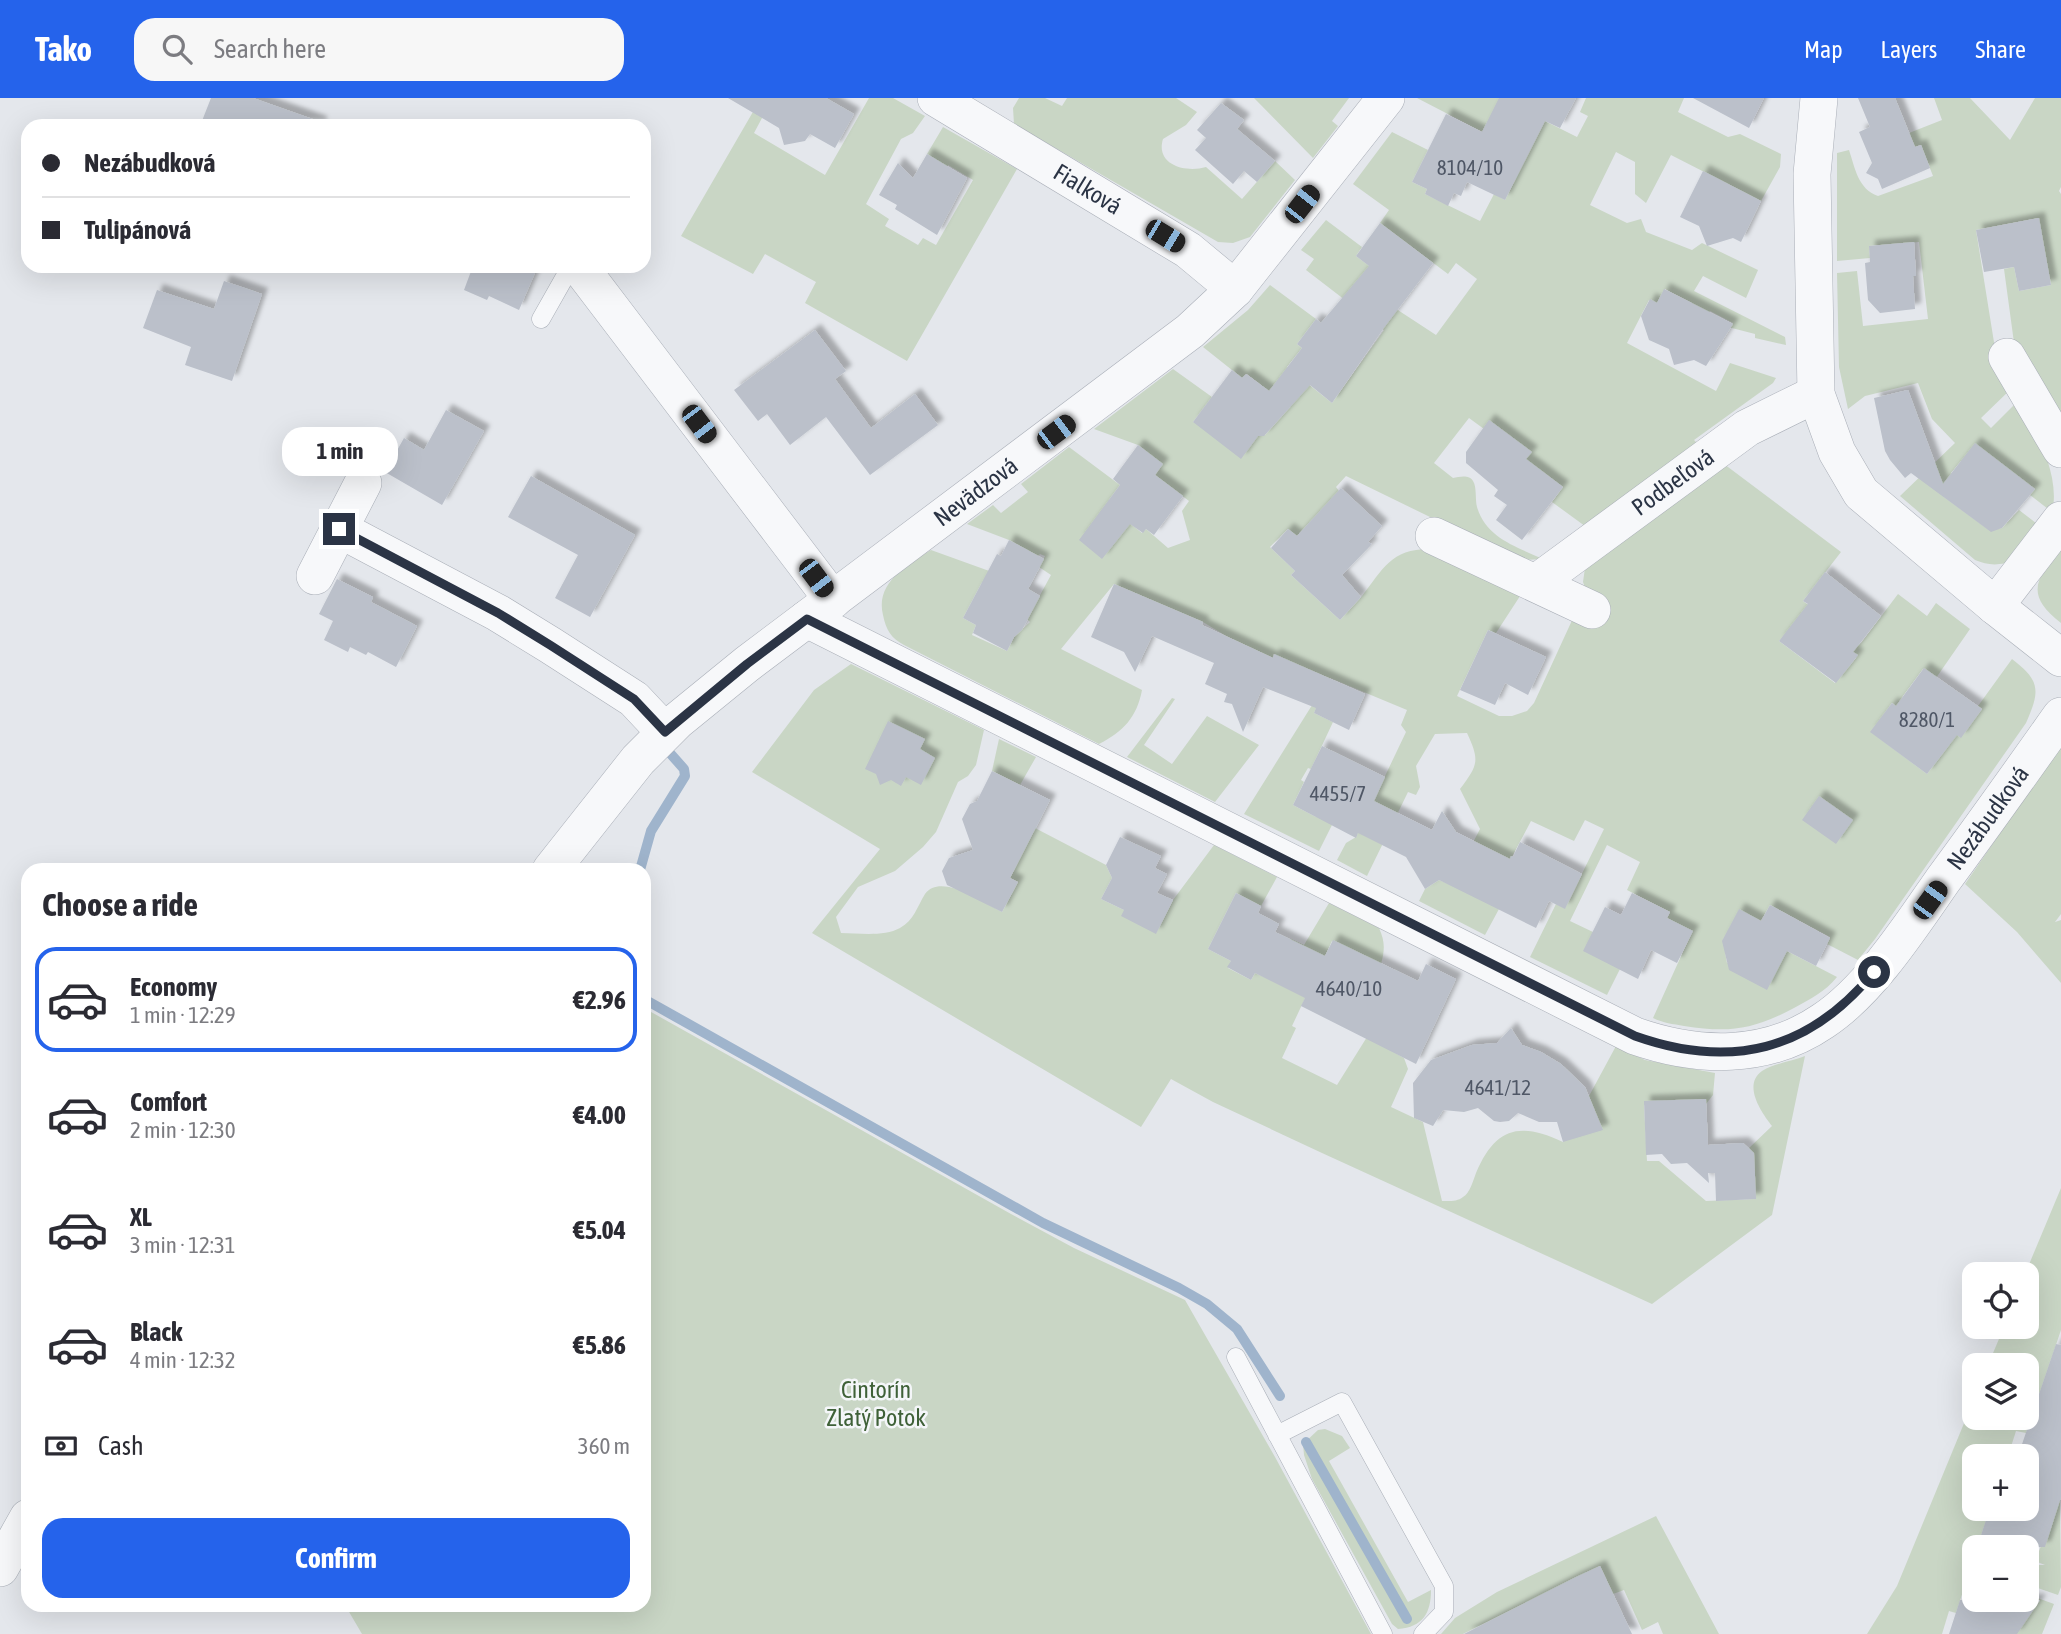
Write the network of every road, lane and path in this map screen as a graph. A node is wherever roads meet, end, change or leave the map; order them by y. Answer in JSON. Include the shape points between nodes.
{"nodes":[{"id":1,"x":936,"y":98,"type":"edge"},
{"id":2,"x":1386,"y":98,"type":"edge"},
{"id":3,"x":1819,"y":98,"type":"edge"},
{"id":4,"x":566,"y":273,"type":"edge"},
{"id":5,"x":584,"y":273,"type":"edge"},
{"id":6,"x":1235,"y":289,"type":"junction"},
{"id":7,"x":541,"y":320,"type":"dead end"},
{"id":8,"x":2007,"y":357,"type":"dead end"},
{"id":9,"x":1815,"y":394,"type":"junction"},
{"id":10,"x":2061,"y":449,"type":"edge"},
{"id":11,"x":363,"y":483,"type":"dead end"},
{"id":12,"x":2061,"y":520,"type":"edge"},
{"id":13,"x":339,"y":529,"type":"junction"},
{"id":14,"x":1434,"y":536,"type":"dead end"},
{"id":15,"x":315,"y":576,"type":"dead end"},
{"id":16,"x":1536,"y":583,"type":"junction"},
{"id":17,"x":1995,"y":606,"type":"junction"},
{"id":18,"x":820,"y":609,"type":"junction"},
{"id":19,"x":1592,"y":610,"type":"dead end"},
{"id":20,"x":2061,"y":658,"type":"edge"},
{"id":21,"x":2061,"y":716,"type":"edge"},
{"id":22,"x":665,"y":732,"type":"junction"},
{"id":23,"x":557,"y":863,"type":"edge"},
{"id":24,"x":1236,"y":1357,"type":"dead end"},
{"id":25,"x":1277,"y":1435,"type":"junction"},
{"id":26,"x":21,"y":1530,"type":"edge"},
{"id":27,"x":0,"y":1568,"type":"edge"},
{"id":28,"x":1383,"y":1634,"type":"edge"},
{"id":29,"x":1423,"y":1634,"type":"edge"}],
"edges":[{"from":1,"to":6,"type":"street","name":"Fialková","via":[[1188,250]]},
{"from":2,"to":6,"type":"street","name":"Nevädzová"},
{"from":3,"to":9,"type":"street","via":[[1812,174]]},
{"from":4,"to":7,"type":"lane"},
{"from":5,"to":18,"type":"street","name":"Nezábudková"},
{"from":6,"to":18,"type":"street","name":"Nevädzová","via":[[1190,331]]},
{"from":8,"to":10,"type":"street"},
{"from":9,"to":16,"type":"street","name":"Podbeľová","via":[[1747,428]]},
{"from":9,"to":17,"type":"street","via":[[1837,452],[1861,493]]},
{"from":11,"to":13,"type":"street"},
{"from":12,"to":17,"type":"street"},
{"from":13,"to":15,"type":"street"},
{"from":13,"to":22,"type":"street","via":[[550,645],[634,699]]},
{"from":14,"to":16,"type":"street"},
{"from":16,"to":19,"type":"street"},
{"from":17,"to":20,"type":"street"},
{"from":18,"to":21,"type":"street","name":"Nezábudková","via":[[1635,1036],[1697,1051],[1746,1051],[1783,1042],[1824,1021],[1861,988],[1900,941]]},
{"from":18,"to":22,"type":"street","name":"Nevädzová"},
{"from":22,"to":23,"type":"street","name":"Nevädzová"},
{"from":24,"to":25,"type":"lane"},
{"from":25,"to":28,"type":"lane"},
{"from":25,"to":29,"type":"lane","via":[[1342,1402],[1444,1586],[1444,1612]]},
{"from":26,"to":27,"type":"street"}]}
